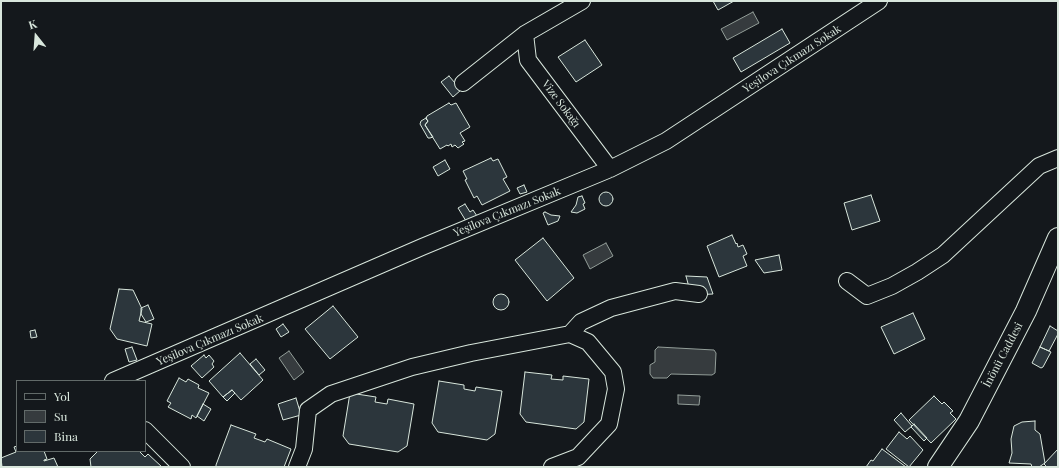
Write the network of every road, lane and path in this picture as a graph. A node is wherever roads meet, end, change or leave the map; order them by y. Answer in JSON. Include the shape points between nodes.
{"nodes":[{"id":1,"x":582,"y":1,"type":"edge"},
{"id":2,"x":879,"y":1,"type":"edge"},
{"id":3,"x":525,"y":34,"type":"junction"},
{"id":4,"x":463,"y":83,"type":"dead end"},
{"id":5,"x":1058,"y":158,"type":"edge"},
{"id":6,"x":610,"y":169,"type":"junction"},
{"id":7,"x":1058,"y":238,"type":"edge"},
{"id":8,"x":846,"y":281,"type":"dead end"},
{"id":9,"x":699,"y":294,"type":"dead end"},
{"id":10,"x":570,"y":334,"type":"junction"},
{"id":11,"x":115,"y":380,"type":"edge"},
{"id":12,"x":146,"y":431,"type":"edge"},
{"id":13,"x":182,"y":467,"type":"edge"},
{"id":14,"x":297,"y":467,"type":"edge"},
{"id":15,"x":552,"y":467,"type":"edge"},
{"id":16,"x":938,"y":467,"type":"edge"}],
"edges":[{"from":1,"to":3,"type":"street"},
{"from":2,"to":6,"type":"street","name":"Yeşilova Çıkmazı Sokak","via":[[666,141]]},
{"from":3,"to":4,"type":"street"},
{"from":3,"to":6,"type":"street","name":"Vize Sokağı","via":[[528,60]]},
{"from":5,"to":8,"type":"street","via":[[1039,166],[943,254],[918,272],[867,296]]},
{"from":6,"to":11,"type":"street","name":"Yeşilova Çıkmazı Sokak","via":[[422,247]]},
{"from":7,"to":16,"type":"street","name":"İnönü Caddesi","via":[[1026,311],[969,421]]},
{"from":9,"to":10,"type":"street","via":[[675,291],[611,308],[581,322]]},
{"from":10,"to":14,"type":"street","via":[[412,367],[331,394],[308,410],[304,449]]},
{"from":10,"to":15,"type":"street","via":[[588,342],[613,372],[616,389],[609,424],[578,457]]},
{"from":12,"to":13,"type":"street"}]}
